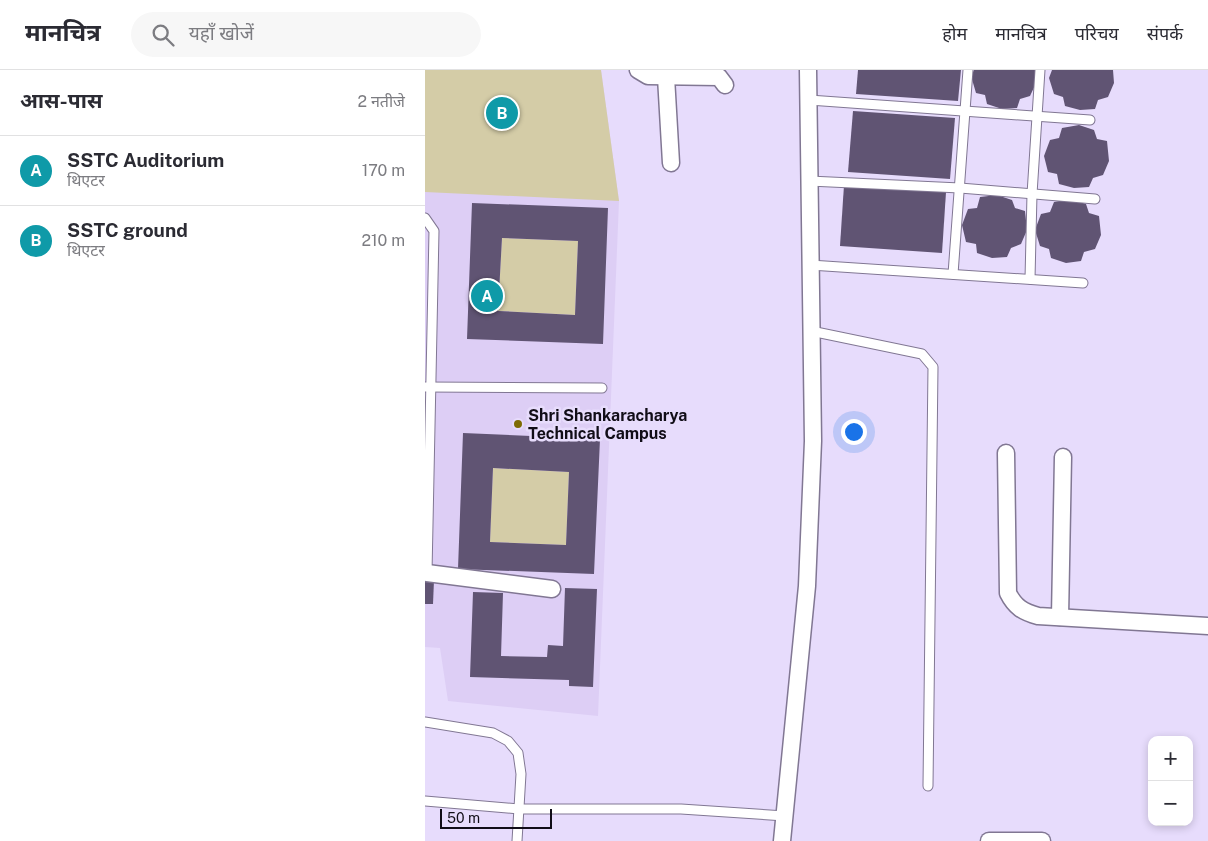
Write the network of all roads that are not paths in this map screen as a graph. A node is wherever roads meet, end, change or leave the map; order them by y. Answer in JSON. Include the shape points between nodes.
{"nodes":[{"id":1,"x":638,"y":70,"type":"edge"},
{"id":2,"x":808,"y":70,"type":"edge"},
{"id":3,"x":969,"y":70,"type":"edge"},
{"id":4,"x":1040,"y":70,"type":"edge"},
{"id":5,"x":690,"y":73,"type":"edge"},
{"id":6,"x":666,"y":77,"type":"junction"},
{"id":7,"x":725,"y":85,"type":"dead end"},
{"id":8,"x":809,"y":100,"type":"junction"},
{"id":9,"x":964,"y":111,"type":"junction"},
{"id":10,"x":1036,"y":117,"type":"junction"},
{"id":11,"x":1090,"y":120,"type":"dead end"},
{"id":12,"x":671,"y":163,"type":"dead end"},
{"id":13,"x":809,"y":181,"type":"junction"},
{"id":14,"x":960,"y":188,"type":"junction"},
{"id":15,"x":1032,"y":194,"type":"junction"},
{"id":16,"x":1095,"y":198,"type":"dead end"},
{"id":17,"x":425,"y":218,"type":"edge"},
{"id":18,"x":810,"y":265,"type":"junction"},
{"id":19,"x":953,"y":274,"type":"junction"},
{"id":20,"x":1030,"y":279,"type":"junction"},
{"id":21,"x":1083,"y":283,"type":"dead end"},
{"id":22,"x":811,"y":331,"type":"junction"},
{"id":23,"x":427,"y":387,"type":"edge"},
{"id":24,"x":602,"y":388,"type":"dead end"},
{"id":25,"x":1006,"y":453,"type":"dead end"},
{"id":26,"x":1063,"y":456,"type":"dead end"},
{"id":27,"x":426,"y":573,"type":"edge"},
{"id":28,"x":552,"y":589,"type":"dead end"},
{"id":29,"x":1060,"y":617,"type":"junction"},
{"id":30,"x":1208,"y":626,"type":"edge"},
{"id":31,"x":425,"y":722,"type":"edge"},
{"id":32,"x":928,"y":786,"type":"dead end"},
{"id":33,"x":425,"y":801,"type":"edge"},
{"id":34,"x":519,"y":809,"type":"junction"},
{"id":35,"x":785,"y":816,"type":"junction"},
{"id":36,"x":517,"y":841,"type":"edge"},
{"id":37,"x":782,"y":841,"type":"edge"},
{"id":38,"x":989,"y":841,"type":"edge"},
{"id":39,"x":1042,"y":841,"type":"edge"}],
"edges":[{"from":1,"to":6,"type":"street","via":[[648,76]]},
{"from":2,"to":8,"type":"street"},
{"from":3,"to":9,"type":"lane"},
{"from":4,"to":10,"type":"lane"},
{"from":5,"to":6,"type":"street"},
{"from":5,"to":7,"type":"street","via":[[719,77]]},
{"from":6,"to":12,"type":"street"},
{"from":8,"to":9,"type":"lane"},
{"from":8,"to":13,"type":"street"},
{"from":9,"to":10,"type":"lane"},
{"from":9,"to":14,"type":"lane"},
{"from":10,"to":11,"type":"lane"},
{"from":10,"to":15,"type":"lane"},
{"from":13,"to":14,"type":"lane"},
{"from":13,"to":18,"type":"street"},
{"from":14,"to":15,"type":"lane"},
{"from":14,"to":19,"type":"lane"},
{"from":15,"to":16,"type":"lane"},
{"from":15,"to":20,"type":"lane"},
{"from":17,"to":23,"type":"lane","via":[[433,231]]},
{"from":18,"to":19,"type":"lane"},
{"from":18,"to":22,"type":"street"},
{"from":19,"to":20,"type":"lane"},
{"from":20,"to":21,"type":"lane"},
{"from":22,"to":32,"type":"lane","via":[[923,354],[933,367]]},
{"from":22,"to":35,"type":"street","via":[[813,441],[807,586]]},
{"from":23,"to":24,"type":"lane"},
{"from":23,"to":27,"type":"lane"},
{"from":25,"to":29,"type":"street","via":[[1008,593],[1013,604],[1023,612]]},
{"from":26,"to":29,"type":"street"},
{"from":27,"to":28,"type":"street"},
{"from":29,"to":30,"type":"street"},
{"from":31,"to":34,"type":"lane","via":[[493,733],[507,741],[518,753],[521,774]]},
{"from":33,"to":34,"type":"lane"},
{"from":34,"to":35,"type":"lane","via":[[681,809]]},
{"from":34,"to":36,"type":"lane"},
{"from":35,"to":37,"type":"street"},
{"from":38,"to":39,"type":"street"}]}
